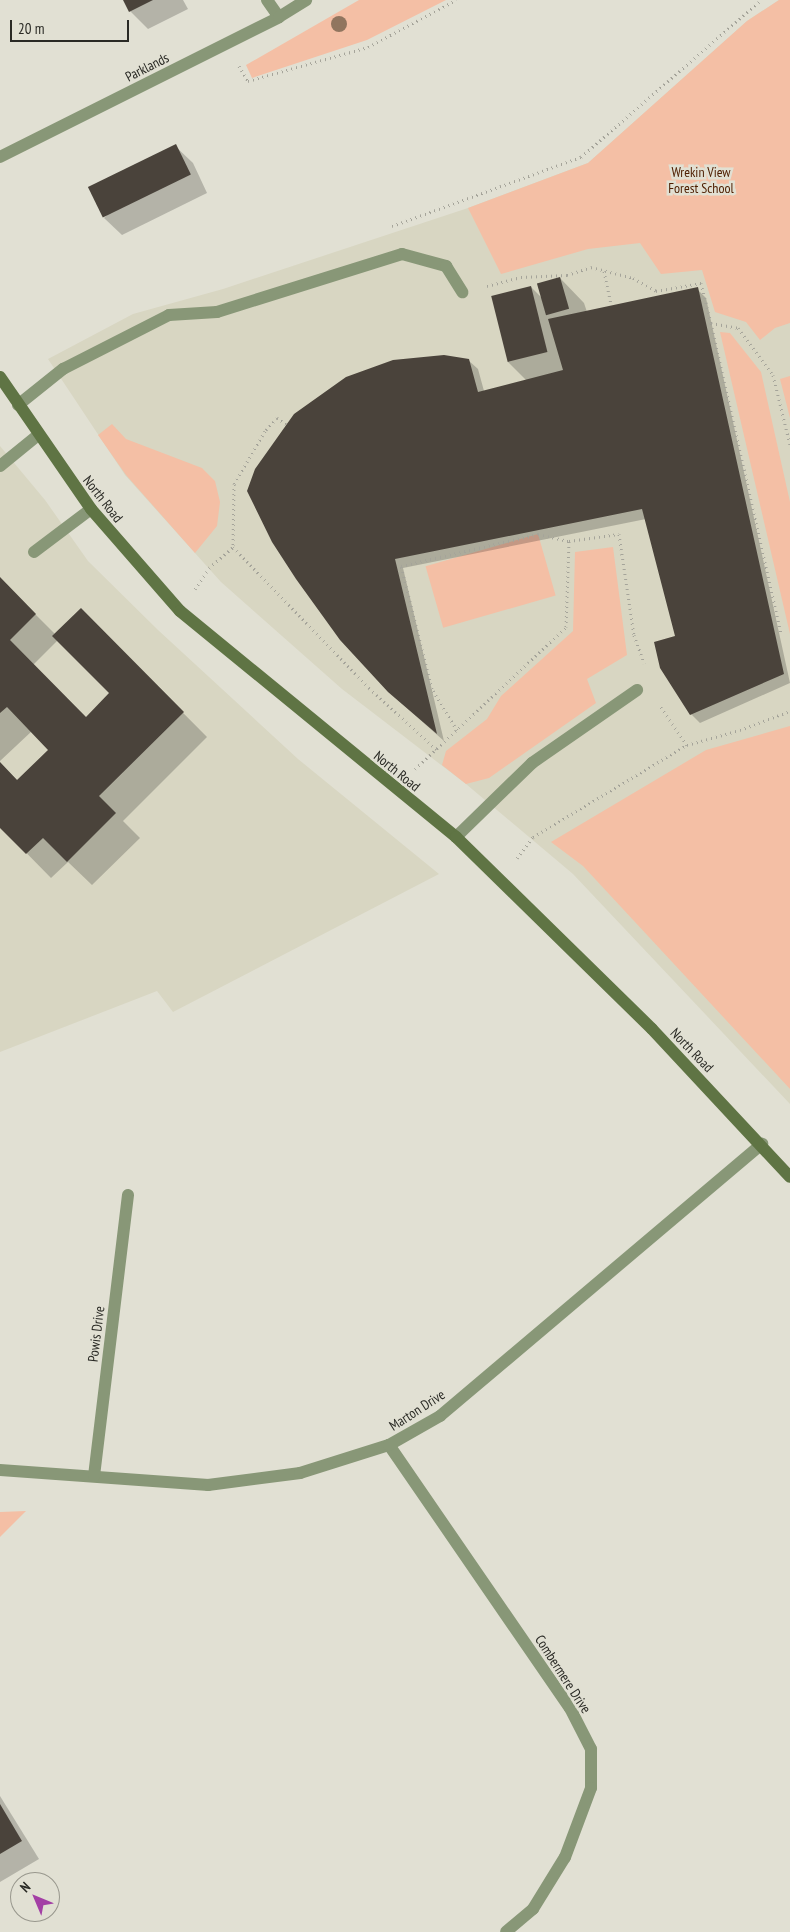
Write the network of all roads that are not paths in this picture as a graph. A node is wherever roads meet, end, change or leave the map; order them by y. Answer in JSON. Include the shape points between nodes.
{"nodes":[{"id":1,"x":267,"y":0,"type":"edge"},
{"id":2,"x":306,"y":0,"type":"edge"},
{"id":3,"x":279,"y":17,"type":"junction"},
{"id":4,"x":0,"y":157,"type":"edge"},
{"id":5,"x":462,"y":292,"type":"road end"},
{"id":6,"x":0,"y":377,"type":"edge"},
{"id":7,"x":18,"y":405,"type":"junction"},
{"id":8,"x":38,"y":435,"type":"junction"},
{"id":9,"x":0,"y":466,"type":"edge"},
{"id":10,"x":91,"y":509,"type":"junction"},
{"id":11,"x":34,"y":552,"type":"dead end"},
{"id":12,"x":637,"y":690,"type":"dead end"},
{"id":13,"x":456,"y":837,"type":"junction"},
{"id":14,"x":762,"y":1144,"type":"junction"},
{"id":15,"x":790,"y":1178,"type":"edge"},
{"id":16,"x":128,"y":1195,"type":"dead end"},
{"id":17,"x":389,"y":1445,"type":"junction"},
{"id":18,"x":0,"y":1470,"type":"edge"},
{"id":19,"x":94,"y":1476,"type":"junction"},
{"id":20,"x":506,"y":1932,"type":"edge"}],
"edges":[{"from":1,"to":3,"type":"street"},
{"from":2,"to":3,"type":"street","name":"Parklands"},
{"from":3,"to":4,"type":"street","name":"Parklands"},
{"from":5,"to":7,"type":"street","via":[[446,266],[402,254],[217,312],[169,315],[63,370]]},
{"from":6,"to":7,"type":"street","name":"North Road"},
{"from":7,"to":8,"type":"street","name":"North Road"},
{"from":8,"to":9,"type":"street"},
{"from":8,"to":10,"type":"street","name":"North Road"},
{"from":10,"to":11,"type":"street"},
{"from":10,"to":13,"type":"street","name":"North Road","via":[[180,611]]},
{"from":12,"to":13,"type":"street","via":[[532,763]]},
{"from":13,"to":14,"type":"street","name":"North Road","via":[[652,1029]]},
{"from":14,"to":15,"type":"street","name":"North Road"},
{"from":14,"to":17,"type":"street","name":"Marton Drive","via":[[440,1416]]},
{"from":16,"to":19,"type":"street","name":"Powis Drive"},
{"from":17,"to":19,"type":"street","name":"Marton Drive","via":[[353,1459],[300,1473],[208,1485]]},
{"from":17,"to":20,"type":"street","name":"Combermere Drive","via":[[570,1708],[591,1749],[591,1788],[565,1857],[533,1909]]},
{"from":18,"to":19,"type":"street","name":"Marton Drive"}]}
